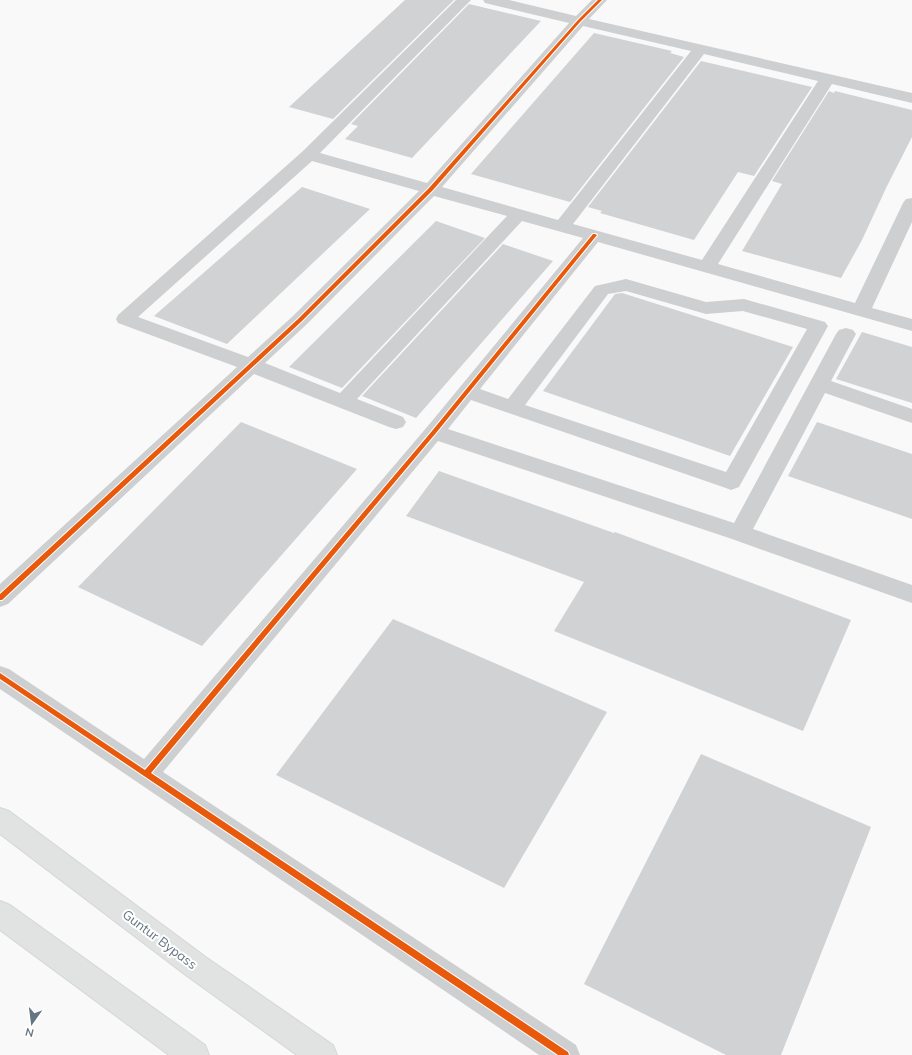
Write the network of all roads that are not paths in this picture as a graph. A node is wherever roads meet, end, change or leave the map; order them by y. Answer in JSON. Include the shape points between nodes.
{"nodes":[{"id":1,"x":464,"y":0,"type":"edge"},
{"id":2,"x":490,"y":0,"type":"edge"},
{"id":3,"x":600,"y":0,"type":"edge"},
{"id":4,"x":580,"y":21,"type":"junction"},
{"id":5,"x":700,"y":49,"type":"junction"},
{"id":6,"x":827,"y":79,"type":"junction"},
{"id":7,"x":912,"y":98,"type":"edge"},
{"id":8,"x":310,"y":155,"type":"junction"},
{"id":9,"x":431,"y":189,"type":"junction"},
{"id":10,"x":912,"y":203,"type":"edge"},
{"id":11,"x":519,"y":214,"type":"junction"},
{"id":12,"x":562,"y":226,"type":"junction"},
{"id":13,"x":595,"y":236,"type":"junction"},
{"id":14,"x":707,"y":267,"type":"junction"},
{"id":15,"x":862,"y":311,"type":"junction"},
{"id":16,"x":912,"y":325,"type":"edge"},
{"id":17,"x":846,"y":334,"type":"dead end"},
{"id":18,"x":251,"y":365,"type":"junction"},
{"id":19,"x":820,"y":384,"type":"junction"},
{"id":20,"x":467,"y":392,"type":"junction"},
{"id":21,"x":343,"y":402,"type":"junction"},
{"id":22,"x":512,"y":408,"type":"junction"},
{"id":23,"x":912,"y":416,"type":"edge"},
{"id":24,"x":396,"y":422,"type":"dead end"},
{"id":25,"x":434,"y":432,"type":"junction"},
{"id":26,"x":740,"y":533,"type":"junction"},
{"id":27,"x":912,"y":594,"type":"edge"},
{"id":28,"x":0,"y":598,"type":"edge"},
{"id":29,"x":0,"y":676,"type":"edge"},
{"id":30,"x":146,"y":774,"type":"junction"},
{"id":31,"x":0,"y":819,"type":"edge"},
{"id":32,"x":0,"y":914,"type":"edge"},
{"id":33,"x":194,"y":1055,"type":"edge"},
{"id":34,"x":322,"y":1055,"type":"edge"},
{"id":35,"x":565,"y":1055,"type":"edge"}],
"edges":[{"from":1,"to":8,"type":"street"},
{"from":2,"to":4,"type":"street"},
{"from":3,"to":4,"type":"street"},
{"from":4,"to":5,"type":"street"},
{"from":4,"to":9,"type":"street"},
{"from":5,"to":6,"type":"street"},
{"from":5,"to":12,"type":"street"},
{"from":6,"to":7,"type":"street"},
{"from":6,"to":14,"type":"street"},
{"from":8,"to":9,"type":"street"},
{"from":8,"to":18,"type":"street","via":[[125,318]]},
{"from":9,"to":11,"type":"street"},
{"from":9,"to":18,"type":"street","via":[[300,320]]},
{"from":10,"to":15,"type":"street"},
{"from":11,"to":12,"type":"street"},
{"from":11,"to":21,"type":"street"},
{"from":12,"to":13,"type":"street"},
{"from":13,"to":14,"type":"street"},
{"from":13,"to":20,"type":"street"},
{"from":14,"to":15,"type":"street"},
{"from":15,"to":16,"type":"street"},
{"from":17,"to":19,"type":"street"},
{"from":18,"to":21,"type":"street"},
{"from":18,"to":28,"type":"street"},
{"from":19,"to":23,"type":"street"},
{"from":19,"to":26,"type":"street"},
{"from":20,"to":22,"type":"street"},
{"from":20,"to":25,"type":"street"},
{"from":21,"to":24,"type":"street"},
{"from":22,"to":22,"type":"street","via":[[731,482],[818,326],[744,305],[706,308],[626,285],[602,290]]},
{"from":25,"to":26,"type":"street"},
{"from":25,"to":30,"type":"street"},
{"from":26,"to":27,"type":"street"},
{"from":29,"to":30,"type":"street"},
{"from":30,"to":35,"type":"street"},
{"from":31,"to":34,"type":"highway","name":"Guntur Bypass","via":[[197,967]]},
{"from":32,"to":33,"type":"highway"}]}
